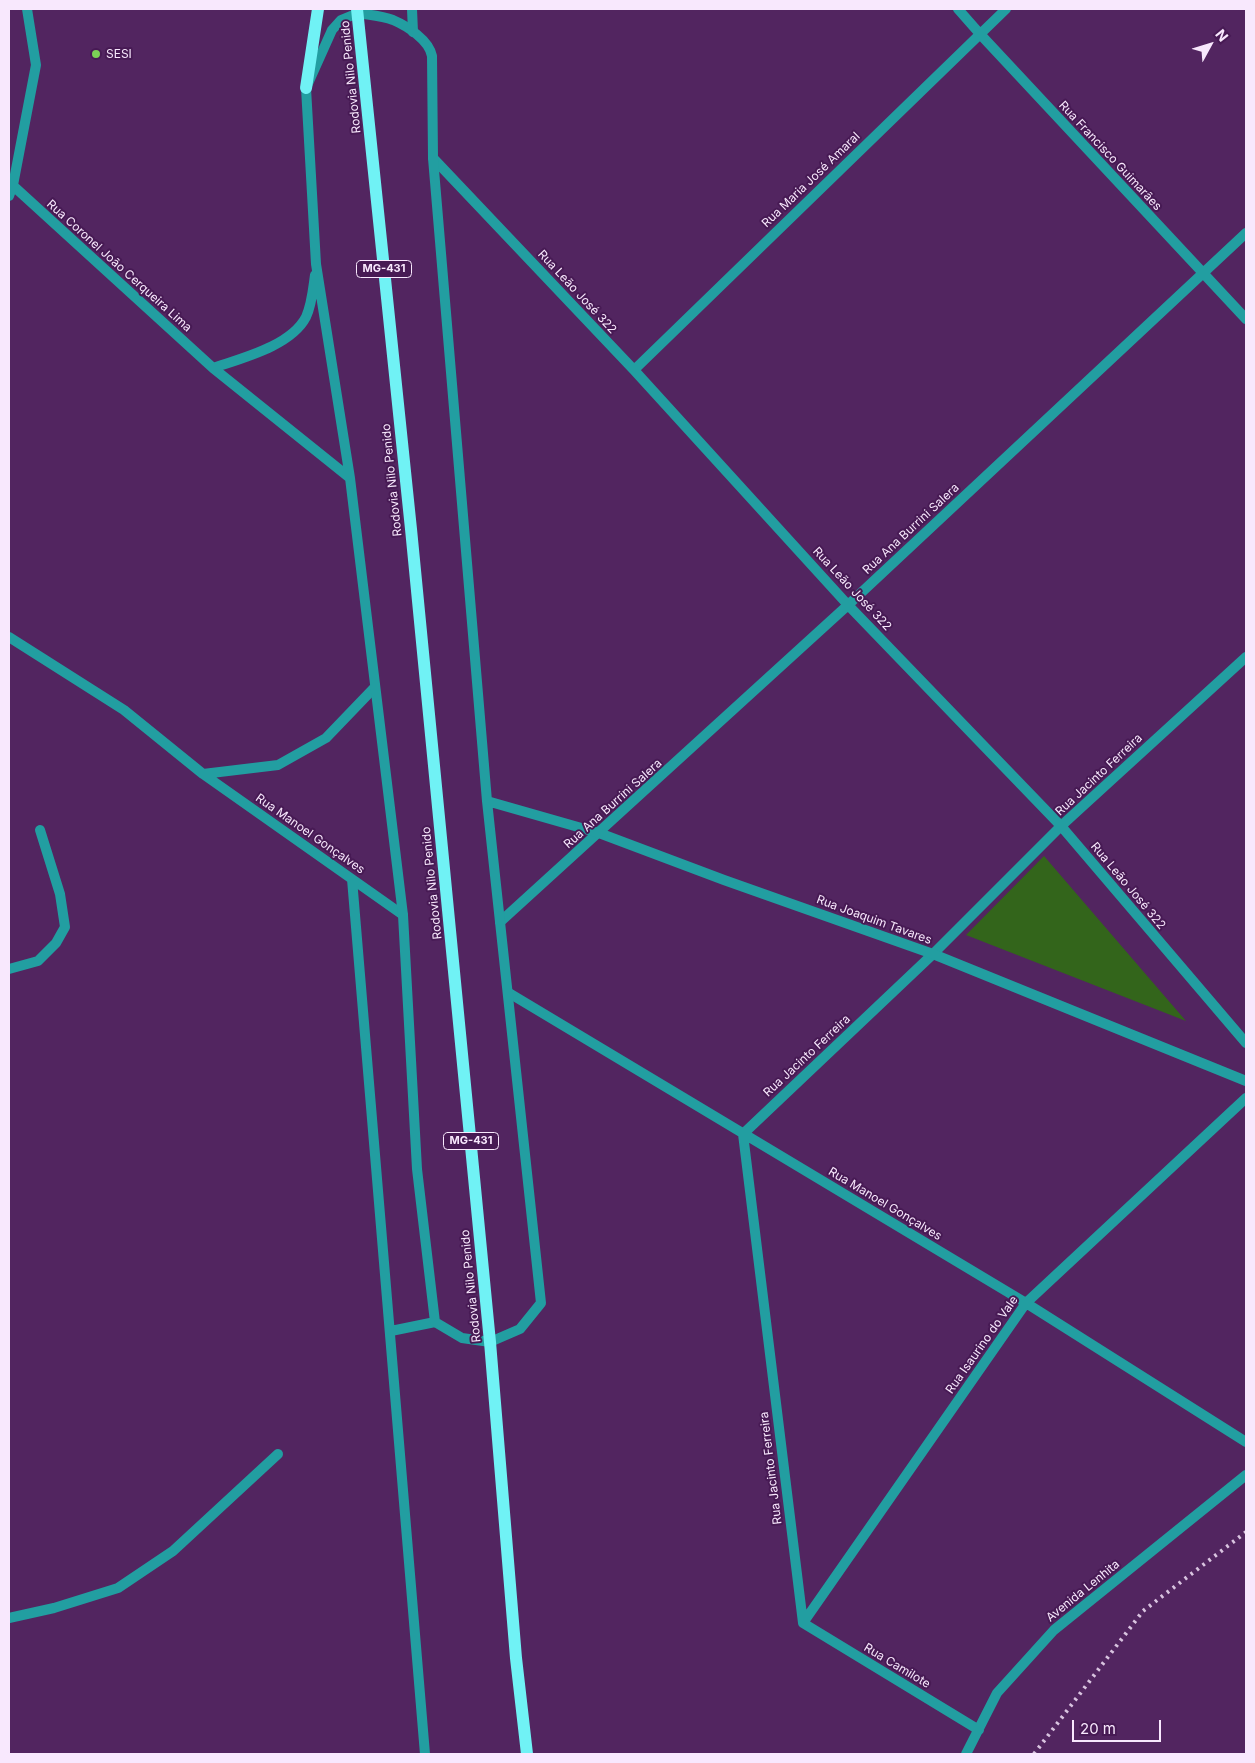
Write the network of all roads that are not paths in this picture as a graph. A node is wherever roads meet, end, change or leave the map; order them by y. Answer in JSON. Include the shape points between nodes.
{"nodes":[{"id":1,"x":27,"y":9,"type":"edge"},
{"id":2,"x":318,"y":9,"type":"edge"},
{"id":3,"x":412,"y":9,"type":"edge"},
{"id":4,"x":958,"y":9,"type":"edge"},
{"id":5,"x":1006,"y":9,"type":"edge"},
{"id":6,"x":358,"y":11,"type":"edge"},
{"id":7,"x":413,"y":32,"type":"junction"},
{"id":8,"x":980,"y":34,"type":"junction"},
{"id":9,"x":306,"y":88,"type":"junction"},
{"id":10,"x":434,"y":158,"type":"junction"},
{"id":11,"x":11,"y":184,"type":"edge"},
{"id":12,"x":9,"y":196,"type":"edge"},
{"id":13,"x":1246,"y":232,"type":"edge"},
{"id":14,"x":316,"y":264,"type":"junction"},
{"id":15,"x":1203,"y":274,"type":"junction"},
{"id":16,"x":1246,"y":319,"type":"edge"},
{"id":17,"x":213,"y":368,"type":"junction"},
{"id":18,"x":634,"y":370,"type":"junction"},
{"id":19,"x":350,"y":478,"type":"junction"},
{"id":20,"x":848,"y":605,"type":"junction"},
{"id":21,"x":9,"y":637,"type":"edge"},
{"id":22,"x":1246,"y":657,"type":"edge"},
{"id":23,"x":375,"y":687,"type":"junction"},
{"id":24,"x":203,"y":774,"type":"junction"},
{"id":25,"x":487,"y":801,"type":"junction"},
{"id":26,"x":1061,"y":826,"type":"junction"},
{"id":27,"x":40,"y":830,"type":"dead end"},
{"id":28,"x":600,"y":833,"type":"junction"},
{"id":29,"x":352,"y":879,"type":"junction"},
{"id":30,"x":403,"y":915,"type":"junction"},
{"id":31,"x":500,"y":922,"type":"junction"},
{"id":32,"x":933,"y":954,"type":"junction"},
{"id":33,"x":9,"y":969,"type":"edge"},
{"id":34,"x":509,"y":993,"type":"junction"},
{"id":35,"x":1246,"y":1043,"type":"edge"},
{"id":36,"x":1246,"y":1081,"type":"edge"},
{"id":37,"x":1246,"y":1098,"type":"edge"},
{"id":38,"x":743,"y":1134,"type":"junction"},
{"id":39,"x":1026,"y":1304,"type":"junction"},
{"id":40,"x":435,"y":1322,"type":"junction"},
{"id":41,"x":391,"y":1331,"type":"junction"},
{"id":42,"x":490,"y":1342,"type":"junction"},
{"id":43,"x":1246,"y":1442,"type":"edge"},
{"id":44,"x":278,"y":1454,"type":"dead end"},
{"id":45,"x":1246,"y":1475,"type":"edge"},
{"id":46,"x":9,"y":1618,"type":"edge"},
{"id":47,"x":803,"y":1624,"type":"junction"},
{"id":48,"x":978,"y":1730,"type":"junction"},
{"id":49,"x":425,"y":1754,"type":"edge"},
{"id":50,"x":527,"y":1754,"type":"edge"},
{"id":51,"x":966,"y":1754,"type":"edge"}],
"edges":[{"from":1,"to":11,"type":"street","via":[[36,64]]},
{"from":2,"to":9,"type":"main road"},
{"from":3,"to":7,"type":"street"},
{"from":4,"to":8,"type":"street","name":"Rua Francisco Guimarães"},
{"from":5,"to":8,"type":"street","name":"Rua Maria José Amaral"},
{"from":6,"to":7,"type":"street","via":[[394,20]]},
{"from":6,"to":9,"type":"street","via":[[332,30]]},
{"from":6,"to":42,"type":"main road","name":"Rodovia Nilo Penido","number":"MG-431"},
{"from":7,"to":10,"type":"street","via":[[425,42],[432,56]]},
{"from":8,"to":15,"type":"street","name":"Rua Francisco Guimarães"},
{"from":8,"to":18,"type":"street","name":"Rua Maria José Amaral"},
{"from":9,"to":14,"type":"street"},
{"from":10,"to":18,"type":"street","name":"Rua Leão José 322"},
{"from":10,"to":25,"type":"street"},
{"from":11,"to":12,"type":"street"},
{"from":11,"to":17,"type":"street","name":"Rua Coronel João Cerqueira Lima"},
{"from":13,"to":15,"type":"street","name":"Rua Ana Burrini Salera"},
{"from":14,"to":17,"type":"street","via":[[311,302],[306,318],[296,330],[262,352]]},
{"from":14,"to":19,"type":"street"},
{"from":15,"to":16,"type":"street","name":"Rua Francisco Guimarães"},
{"from":15,"to":20,"type":"street","name":"Rua Ana Burrini Salera"},
{"from":17,"to":19,"type":"street","name":"Rua Coronel João Cerqueira Lima"},
{"from":18,"to":20,"type":"street","name":"Rua Leão José 322"},
{"from":19,"to":23,"type":"street"},
{"from":20,"to":26,"type":"street","name":"Rua Leão José 322"},
{"from":20,"to":28,"type":"street","name":"Rua Ana Burrini Salera"},
{"from":21,"to":24,"type":"street","name":"Rua Manoel Gonçalves","via":[[124,710]]},
{"from":22,"to":26,"type":"street","name":"Rua Jacinto Ferreira"},
{"from":23,"to":24,"type":"street","via":[[326,738],[278,765]]},
{"from":23,"to":30,"type":"street"},
{"from":24,"to":29,"type":"street","name":"Rua Manoel Gonçalves"},
{"from":25,"to":28,"type":"street","name":"Rua Joaquim Tavares"},
{"from":25,"to":31,"type":"street"},
{"from":26,"to":32,"type":"street","name":"Rua Jacinto Ferreira"},
{"from":26,"to":35,"type":"street","name":"Rua Leão José 322"},
{"from":27,"to":33,"type":"street","via":[[60,894],[65,927],[56,943],[38,961]]},
{"from":28,"to":31,"type":"street","name":"Rua Ana Burrini Salera"},
{"from":28,"to":32,"type":"street","name":"Rua Joaquim Tavares"},
{"from":29,"to":30,"type":"street","name":"Rua Manoel Gonçalves"},
{"from":29,"to":41,"type":"street"},
{"from":30,"to":40,"type":"street","via":[[417,1169]]},
{"from":31,"to":34,"type":"street"},
{"from":32,"to":36,"type":"street","name":"Rua Joaquim Tavares"},
{"from":32,"to":38,"type":"street","name":"Rua Jacinto Ferreira"},
{"from":34,"to":38,"type":"street","name":"Rua Manoel Gonçalves"},
{"from":34,"to":42,"type":"street","via":[[541,1303],[520,1329]]},
{"from":37,"to":39,"type":"street","name":"Rua Isaurino do Vale"},
{"from":38,"to":39,"type":"street","name":"Rua Manoel Gonçalves"},
{"from":38,"to":47,"type":"street","name":"Rua Jacinto Ferreira"},
{"from":39,"to":43,"type":"street","name":"Rua Manoel Gonçalves"},
{"from":39,"to":47,"type":"street","name":"Rua Isaurino do Vale"},
{"from":40,"to":41,"type":"street"},
{"from":40,"to":42,"type":"street","via":[[462,1338]]},
{"from":41,"to":49,"type":"street"},
{"from":42,"to":50,"type":"main road","name":"Rodovia Nilo Penido","number":"MG-431"},
{"from":44,"to":46,"type":"street","via":[[173,1551],[118,1588]]},
{"from":45,"to":48,"type":"street","name":"Avenida Lenhita","via":[[1054,1630],[997,1693]]},
{"from":47,"to":48,"type":"street","name":"Rua Camilote"},
{"from":48,"to":51,"type":"street","name":"Avenida Lenhita"}]}
